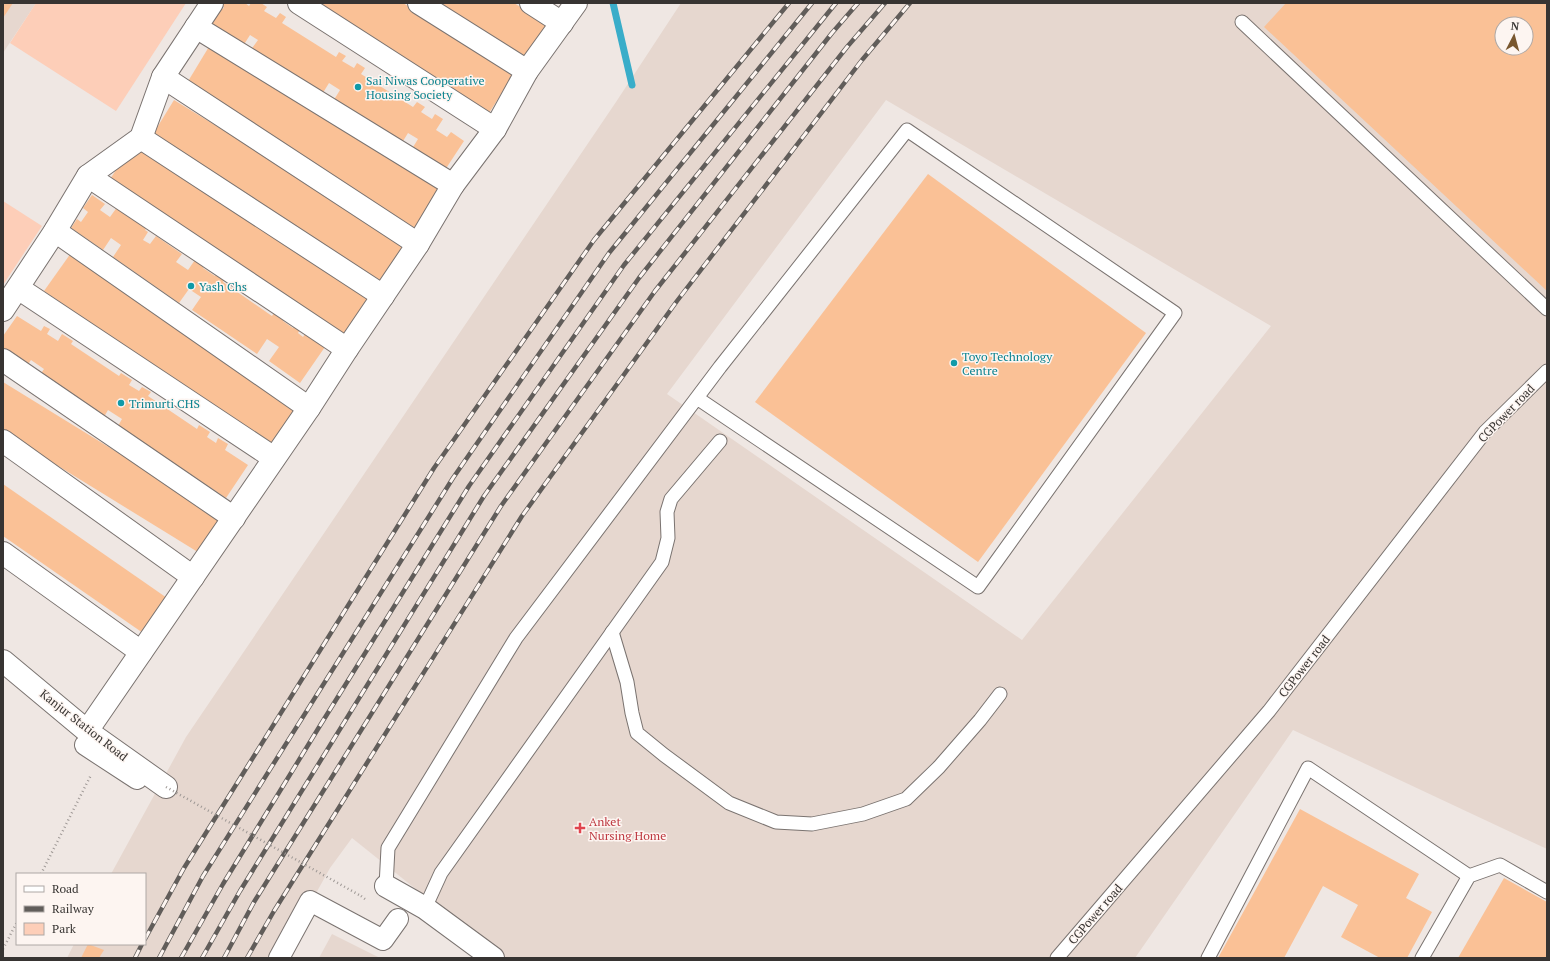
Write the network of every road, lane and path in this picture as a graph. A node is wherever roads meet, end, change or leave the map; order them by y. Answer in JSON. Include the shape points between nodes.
{"nodes":[{"id":1,"x":212,"y":3,"type":"edge"},
{"id":2,"x":299,"y":3,"type":"edge"},
{"id":3,"x":419,"y":3,"type":"edge"},
{"id":4,"x":531,"y":3,"type":"edge"},
{"id":5,"x":576,"y":3,"type":"edge"},
{"id":6,"x":1242,"y":22,"type":"dead end"},
{"id":7,"x":562,"y":23,"type":"junction"},
{"id":8,"x":196,"y":27,"type":"junction"},
{"id":9,"x":527,"y":71,"type":"junction"},
{"id":10,"x":163,"y":77,"type":"junction"},
{"id":11,"x":495,"y":129,"type":"junction"},
{"id":12,"x":140,"y":138,"type":"junction"},
{"id":13,"x":88,"y":176,"type":"junction"},
{"id":14,"x":453,"y":185,"type":"junction"},
{"id":15,"x":55,"y":230,"type":"junction"},
{"id":16,"x":418,"y":244,"type":"junction"},
{"id":17,"x":18,"y":288,"type":"junction"},
{"id":18,"x":383,"y":296,"type":"junction"},
{"id":19,"x":1547,"y":309,"type":"edge"},
{"id":20,"x":3,"y":310,"type":"edge"},
{"id":21,"x":347,"y":349,"type":"junction"},
{"id":22,"x":3,"y":360,"type":"edge"},
{"id":23,"x":1547,"y":371,"type":"edge"},
{"id":24,"x":697,"y":398,"type":"junction"},
{"id":25,"x":309,"y":408,"type":"junction"},
{"id":26,"x":3,"y":441,"type":"edge"},
{"id":27,"x":720,"y":441,"type":"dead end"},
{"id":28,"x":274,"y":458,"type":"junction"},
{"id":29,"x":234,"y":518,"type":"junction"},
{"id":30,"x":3,"y":553,"type":"edge"},
{"id":31,"x":193,"y":577,"type":"junction"},
{"id":32,"x":612,"y":632,"type":"junction"},
{"id":33,"x":141,"y":652,"type":"junction"},
{"id":34,"x":3,"y":661,"type":"edge"},
{"id":35,"x":1000,"y":694,"type":"dead end"},
{"id":36,"x":91,"y":743,"type":"junction"},
{"id":37,"x":164,"y":790,"type":"joint"},
{"id":38,"x":41,"y":873,"type":"edge"},
{"id":39,"x":1469,"y":876,"type":"junction"},
{"id":40,"x":386,"y":886,"type":"joint"},
{"id":41,"x":1547,"y":892,"type":"edge"},
{"id":42,"x":360,"y":896,"type":"dead end"},
{"id":43,"x":425,"y":908,"type":"junction"},
{"id":44,"x":398,"y":919,"type":"dead end"},
{"id":45,"x":16,"y":924,"type":"edge"},
{"id":46,"x":3,"y":949,"type":"edge"},
{"id":47,"x":279,"y":958,"type":"edge"},
{"id":48,"x":493,"y":958,"type":"edge"},
{"id":49,"x":1057,"y":958,"type":"edge"},
{"id":50,"x":1208,"y":958,"type":"edge"},
{"id":51,"x":1422,"y":958,"type":"edge"}],
"edges":[{"from":1,"to":8,"type":"street"},
{"from":2,"to":11,"type":"street"},
{"from":3,"to":9,"type":"street"},
{"from":4,"to":7,"type":"street"},
{"from":5,"to":7,"type":"street"},
{"from":6,"to":19,"type":"lane"},
{"from":7,"to":9,"type":"street"},
{"from":8,"to":10,"type":"street"},
{"from":8,"to":14,"type":"street"},
{"from":9,"to":11,"type":"street"},
{"from":10,"to":12,"type":"street"},
{"from":10,"to":16,"type":"street"},
{"from":11,"to":14,"type":"street"},
{"from":12,"to":13,"type":"street"},
{"from":12,"to":18,"type":"street"},
{"from":13,"to":15,"type":"street"},
{"from":13,"to":21,"type":"street"},
{"from":14,"to":16,"type":"street"},
{"from":15,"to":17,"type":"street"},
{"from":15,"to":25,"type":"street"},
{"from":16,"to":18,"type":"street"},
{"from":17,"to":20,"type":"street"},
{"from":17,"to":28,"type":"street"},
{"from":18,"to":21,"type":"street"},
{"from":21,"to":25,"type":"street"},
{"from":22,"to":29,"type":"street"},
{"from":23,"to":49,"type":"lane","name":"CGPower road","via":[[1485,432],[1268,711]]},
{"from":24,"to":24,"type":"lane","via":[[907,130],[1175,313],[978,587]]},
{"from":24,"to":40,"type":"lane","via":[[516,638],[388,848]]},
{"from":25,"to":28,"type":"street"},
{"from":26,"to":31,"type":"street"},
{"from":27,"to":32,"type":"lane","via":[[671,499],[667,512],[668,538],[662,562]]},
{"from":28,"to":29,"type":"street"},
{"from":29,"to":31,"type":"street"},
{"from":30,"to":33,"type":"street"},
{"from":31,"to":33,"type":"street"},
{"from":32,"to":35,"type":"lane","via":[[627,682],[638,733],[729,803],[776,822],[812,824],[863,814],[906,799],[939,767]]},
{"from":32,"to":43,"type":"lane","via":[[441,874]]},
{"from":33,"to":36,"type":"street"},
{"from":34,"to":36,"type":"street","name":"Kanjur Station Road"},
{"from":36,"to":37,"type":"street","name":"Kanjur Station Road"},
{"from":36,"to":38,"type":"path"},
{"from":37,"to":42,"type":"path","bridge":true},
{"from":39,"to":41,"type":"lane","via":[[1500,865]]},
{"from":39,"to":50,"type":"lane","via":[[1308,768]]},
{"from":39,"to":51,"type":"lane"},
{"from":40,"to":43,"type":"street"},
{"from":43,"to":48,"type":"street"},
{"from":44,"to":47,"type":"street","via":[[383,940],[310,901]]},
{"from":45,"to":46,"type":"path"}]}
